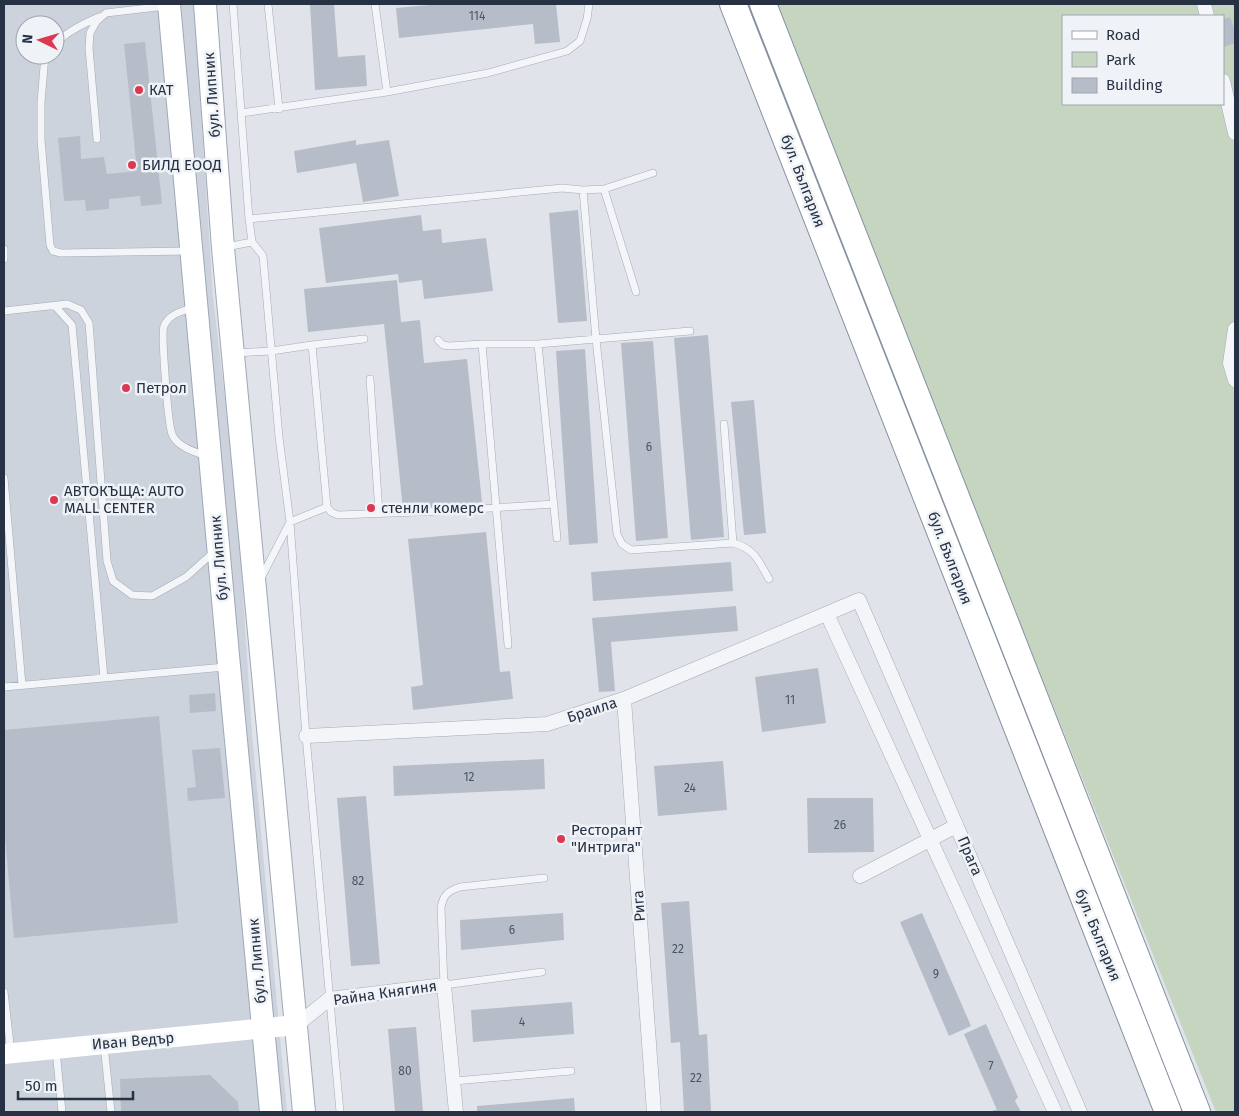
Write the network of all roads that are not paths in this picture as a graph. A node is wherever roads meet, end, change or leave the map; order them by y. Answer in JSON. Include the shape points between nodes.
{"nodes":[{"id":1,"x":205,"y":4,"type":"edge"},
{"id":2,"x":233,"y":4,"type":"edge"},
{"id":3,"x":268,"y":4,"type":"edge"},
{"id":4,"x":375,"y":4,"type":"edge"},
{"id":5,"x":589,"y":4,"type":"edge"},
{"id":6,"x":733,"y":4,"type":"edge"},
{"id":7,"x":763,"y":4,"type":"edge"},
{"id":8,"x":169,"y":5,"type":"edge"},
{"id":9,"x":106,"y":13,"type":"junction"},
{"id":10,"x":65,"y":34,"type":"edge"},
{"id":11,"x":44,"y":65,"type":"edge"},
{"id":12,"x":1224,"y":85,"type":"edge"},
{"id":13,"x":387,"y":92,"type":"junction"},
{"id":14,"x":279,"y":109,"type":"junction"},
{"id":15,"x":242,"y":113,"type":"junction"},
{"id":16,"x":1235,"y":133,"type":"edge"},
{"id":17,"x":96,"y":139,"type":"dead end"},
{"id":18,"x":653,"y":173,"type":"dead end"},
{"id":19,"x":604,"y":189,"type":"junction"},
{"id":20,"x":583,"y":190,"type":"junction"},
{"id":21,"x":249,"y":219,"type":"junction"},
{"id":22,"x":252,"y":242,"type":"junction"},
{"id":23,"x":223,"y":248,"type":"junction"},
{"id":24,"x":4,"y":249,"type":"edge"},
{"id":25,"x":191,"y":251,"type":"junction"},
{"id":26,"x":4,"y":259,"type":"edge"},
{"id":27,"x":636,"y":292,"type":"dead end"},
{"id":28,"x":55,"y":306,"type":"junction"},
{"id":29,"x":196,"y":308,"type":"junction"},
{"id":30,"x":4,"y":311,"type":"edge"},
{"id":31,"x":1235,"y":329,"type":"edge"},
{"id":32,"x":690,"y":331,"type":"dead end"},
{"id":33,"x":364,"y":339,"type":"dead end"},
{"id":34,"x":596,"y":339,"type":"junction"},
{"id":35,"x":438,"y":340,"type":"dead end"},
{"id":36,"x":482,"y":344,"type":"junction"},
{"id":37,"x":538,"y":344,"type":"junction"},
{"id":38,"x":312,"y":345,"type":"junction"},
{"id":39,"x":271,"y":351,"type":"junction"},
{"id":40,"x":233,"y":354,"type":"junction"},
{"id":41,"x":370,"y":379,"type":"dead end"},
{"id":42,"x":1235,"y":380,"type":"edge"},
{"id":43,"x":724,"y":424,"type":"dead end"},
{"id":44,"x":210,"y":458,"type":"junction"},
{"id":45,"x":4,"y":478,"type":"edge"},
{"id":46,"x":554,"y":504,"type":"junction"},
{"id":47,"x":327,"y":507,"type":"junction"},
{"id":48,"x":496,"y":508,"type":"junction"},
{"id":49,"x":379,"y":513,"type":"junction"},
{"id":50,"x":290,"y":522,"type":"junction"},
{"id":51,"x":557,"y":538,"type":"dead end"},
{"id":52,"x":733,"y":543,"type":"junction"},
{"id":53,"x":218,"y":548,"type":"junction"},
{"id":54,"x":769,"y":579,"type":"dead end"},
{"id":55,"x":256,"y":590,"type":"junction"},
{"id":56,"x":859,"y":600,"type":"joint"},
{"id":57,"x":827,"y":614,"type":"junction"},
{"id":58,"x":508,"y":645,"type":"dead end"},
{"id":59,"x":229,"y":666,"type":"junction"},
{"id":60,"x":104,"y":678,"type":"junction"},
{"id":61,"x":22,"y":685,"type":"junction"},
{"id":62,"x":4,"y":687,"type":"edge"},
{"id":63,"x":624,"y":699,"type":"junction"},
{"id":64,"x":306,"y":736,"type":"junction"},
{"id":65,"x":956,"y":826,"type":"junction"},
{"id":66,"x":929,"y":838,"type":"junction"},
{"id":67,"x":860,"y":876,"type":"dead end"},
{"id":68,"x":544,"y":878,"type":"dead end"},
{"id":69,"x":542,"y":972,"type":"dead end"},
{"id":70,"x":444,"y":985,"type":"junction"},
{"id":71,"x":4,"y":992,"type":"edge"},
{"id":72,"x":329,"y":999,"type":"junction"},
{"id":73,"x":297,"y":1025,"type":"junction"},
{"id":74,"x":263,"y":1029,"type":"junction"},
{"id":75,"x":104,"y":1044,"type":"junction"},
{"id":76,"x":56,"y":1049,"type":"junction"},
{"id":77,"x":7,"y":1053,"type":"edge"},
{"id":78,"x":571,"y":1071,"type":"dead end"},
{"id":79,"x":454,"y":1081,"type":"junction"},
{"id":80,"x":62,"y":1112,"type":"edge"},
{"id":81,"x":112,"y":1112,"type":"edge"},
{"id":82,"x":271,"y":1112,"type":"edge"},
{"id":83,"x":304,"y":1112,"type":"edge"},
{"id":84,"x":340,"y":1112,"type":"edge"},
{"id":85,"x":456,"y":1112,"type":"edge"},
{"id":86,"x":654,"y":1112,"type":"edge"},
{"id":87,"x":1055,"y":1112,"type":"edge"},
{"id":88,"x":1080,"y":1112,"type":"edge"},
{"id":89,"x":1168,"y":1112,"type":"edge"},
{"id":90,"x":1197,"y":1112,"type":"edge"}],
"edges":[{"from":1,"to":23,"type":"main road","name":"бул. Липник"},
{"from":2,"to":15,"type":"lane"},
{"from":3,"to":14,"type":"lane"},
{"from":4,"to":13,"type":"lane"},
{"from":5,"to":13,"type":"lane","via":[[580,41],[567,52],[488,73]]},
{"from":6,"to":89,"type":"highway","name":"бул. България"},
{"from":7,"to":90,"type":"highway","name":"бул. България"},
{"from":8,"to":9,"type":"lane"},
{"from":8,"to":25,"type":"main road","name":"бул. Липник"},
{"from":9,"to":10,"type":"lane"},
{"from":9,"to":17,"type":"lane","via":[[90,33]]},
{"from":11,"to":25,"type":"lane","via":[[41,140],[53,251]]},
{"from":12,"to":16,"type":"street"},
{"from":13,"to":14,"type":"lane"},
{"from":14,"to":15,"type":"lane"},
{"from":15,"to":21,"type":"lane"},
{"from":18,"to":19,"type":"lane"},
{"from":19,"to":20,"type":"lane"},
{"from":19,"to":27,"type":"lane"},
{"from":20,"to":21,"type":"lane","via":[[562,188]]},
{"from":20,"to":34,"type":"lane"},
{"from":21,"to":22,"type":"lane"},
{"from":22,"to":23,"type":"lane"},
{"from":22,"to":39,"type":"lane","via":[[263,256]]},
{"from":23,"to":25,"type":"main road"},
{"from":23,"to":40,"type":"main road","name":"бул. Липник"},
{"from":24,"to":26,"type":"lane"},
{"from":25,"to":29,"type":"main road","name":"бул. Липник"},
{"from":28,"to":30,"type":"lane"},
{"from":28,"to":53,"type":"lane","via":[[67,304],[81,310],[89,323],[107,561],[114,581],[132,595],[152,596],[186,576]]},
{"from":28,"to":60,"type":"lane","via":[[72,325]]},
{"from":29,"to":44,"type":"main road","name":"бул. Липник"},
{"from":29,"to":44,"type":"lane","via":[[177,313],[169,319],[164,326],[162,342],[172,434],[183,446]]},
{"from":31,"to":42,"type":"street","via":[[1230,363]]},
{"from":32,"to":34,"type":"lane"},
{"from":33,"to":38,"type":"lane"},
{"from":34,"to":37,"type":"lane"},
{"from":34,"to":52,"type":"lane","via":[[612,497],[617,534],[622,544],[631,550],[644,550]]},
{"from":35,"to":36,"type":"lane","via":[[449,346]]},
{"from":36,"to":37,"type":"lane"},
{"from":36,"to":48,"type":"lane"},
{"from":37,"to":46,"type":"lane"},
{"from":38,"to":39,"type":"lane"},
{"from":38,"to":47,"type":"lane"},
{"from":39,"to":40,"type":"lane"},
{"from":39,"to":50,"type":"lane"},
{"from":40,"to":55,"type":"main road","name":"бул. Липник"},
{"from":41,"to":49,"type":"lane"},
{"from":43,"to":52,"type":"lane"},
{"from":44,"to":53,"type":"main road","name":"бул. Липник"},
{"from":45,"to":61,"type":"lane"},
{"from":46,"to":48,"type":"lane"},
{"from":46,"to":51,"type":"lane"},
{"from":47,"to":49,"type":"lane","via":[[338,515]]},
{"from":47,"to":50,"type":"lane"},
{"from":48,"to":49,"type":"lane"},
{"from":48,"to":58,"type":"lane"},
{"from":50,"to":55,"type":"lane"},
{"from":50,"to":64,"type":"lane"},
{"from":52,"to":54,"type":"lane","via":[[754,553]]},
{"from":53,"to":59,"type":"main road","name":"бул. Липник"},
{"from":55,"to":73,"type":"main road","name":"бул. Липник"},
{"from":56,"to":57,"type":"street","name":"Браила"},
{"from":56,"to":65,"type":"street","name":"Прага"},
{"from":57,"to":63,"type":"street","name":"Браила"},
{"from":57,"to":66,"type":"street"},
{"from":59,"to":60,"type":"lane"},
{"from":59,"to":74,"type":"main road","name":"бул. Липник"},
{"from":60,"to":61,"type":"lane"},
{"from":61,"to":62,"type":"lane"},
{"from":63,"to":64,"type":"street","name":"Браила","via":[[547,724]]},
{"from":63,"to":86,"type":"street","name":"Рига"},
{"from":64,"to":72,"type":"lane"},
{"from":65,"to":66,"type":"street"},
{"from":65,"to":88,"type":"street","name":"Прага"},
{"from":66,"to":67,"type":"street"},
{"from":66,"to":87,"type":"street"},
{"from":68,"to":70,"type":"lane","via":[[460,887],[442,898]]},
{"from":69,"to":70,"type":"lane"},
{"from":70,"to":72,"type":"street","name":"Райна Княгиня"},
{"from":70,"to":79,"type":"street","name":"Райна Княгиня"},
{"from":71,"to":77,"type":"lane"},
{"from":72,"to":73,"type":"street","name":"Райна Княгиня"},
{"from":72,"to":84,"type":"lane"},
{"from":73,"to":74,"type":"street","name":"Иван Ведър"},
{"from":73,"to":83,"type":"main road","name":"бул. Липник"},
{"from":74,"to":75,"type":"street","name":"Иван Ведър"},
{"from":74,"to":82,"type":"main road","name":"бул. Липник"},
{"from":75,"to":76,"type":"street","name":"Иван Ведър"},
{"from":75,"to":81,"type":"lane"},
{"from":76,"to":77,"type":"street","name":"Иван Ведър"},
{"from":76,"to":80,"type":"lane"},
{"from":78,"to":79,"type":"lane"},
{"from":79,"to":85,"type":"street","name":"Райна Княгиня"}]}
